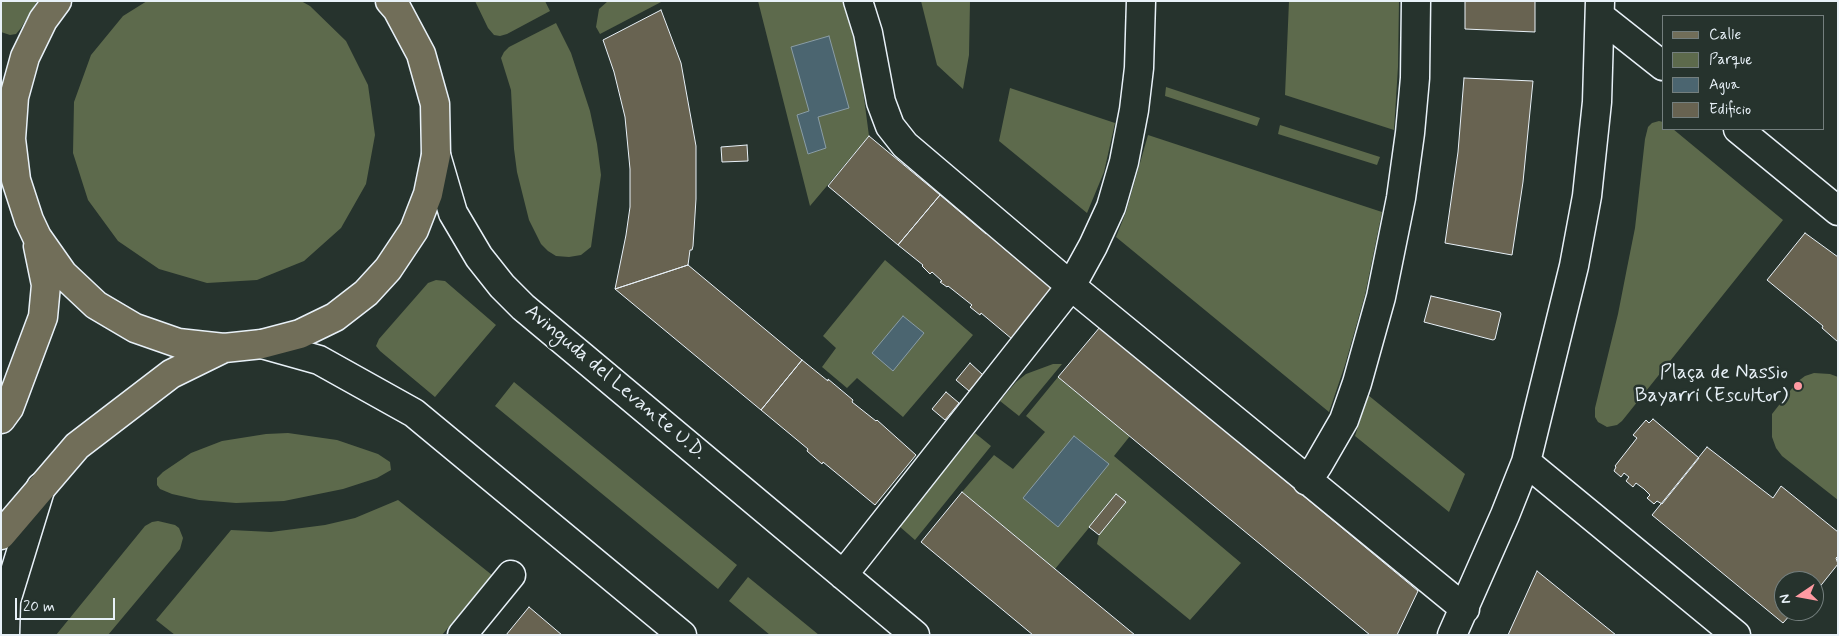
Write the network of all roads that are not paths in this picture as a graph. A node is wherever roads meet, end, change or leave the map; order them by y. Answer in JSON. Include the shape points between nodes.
{"nodes":[{"id":1,"x":57,"y":1,"type":"edge"},
{"id":2,"x":858,"y":1,"type":"edge"},
{"id":3,"x":1142,"y":1,"type":"edge"},
{"id":4,"x":1416,"y":1,"type":"edge"},
{"id":5,"x":393,"y":4,"type":"edge"},
{"id":6,"x":1600,"y":9,"type":"edge"},
{"id":7,"x":1662,"y":65,"type":"edge"},
{"id":8,"x":1739,"y":130,"type":"edge"},
{"id":9,"x":436,"y":156,"type":"junction"},
{"id":10,"x":1,"y":168,"type":"edge"},
{"id":11,"x":1838,"y":211,"type":"edge"},
{"id":12,"x":33,"y":228,"type":"junction"},
{"id":13,"x":1071,"y":286,"type":"junction"},
{"id":14,"x":262,"y":344,"type":"junction"},
{"id":15,"x":224,"y":348,"type":"junction"},
{"id":16,"x":1,"y":419,"type":"edge"},
{"id":17,"x":1526,"y":462,"type":"junction"},
{"id":18,"x":1307,"y":481,"type":"junction"},
{"id":19,"x":41,"y":487,"type":"junction"},
{"id":20,"x":1,"y":535,"type":"edge"},
{"id":21,"x":512,"y":575,"type":"dead end"},
{"id":22,"x":843,"y":575,"type":"junction"},
{"id":23,"x":1465,"y":609,"type":"junction"},
{"id":24,"x":5,"y":635,"type":"edge"},
{"id":25,"x":462,"y":635,"type":"edge"},
{"id":26,"x":682,"y":635,"type":"edge"},
{"id":27,"x":915,"y":635,"type":"edge"},
{"id":28,"x":1452,"y":635,"type":"edge"},
{"id":29,"x":1736,"y":635,"type":"edge"}],
"edges":[{"from":1,"to":12,"type":"main road","via":[[43,20],[25,57],[14,97],[11,139],[16,180]]},
{"from":2,"to":13,"type":"street","via":[[868,33],[881,102],[890,126],[905,144]]},
{"from":3,"to":13,"type":"street","via":[[1138,76],[1124,162],[1111,207]]},
{"from":4,"to":18,"type":"street","via":[[1410,133],[1401,198],[1380,298],[1344,420]]},
{"from":5,"to":9,"type":"main road","via":[[421,54],[435,104]]},
{"from":6,"to":7,"type":"street"},
{"from":6,"to":17,"type":"street","via":[[1597,102],[1587,196],[1574,266]]},
{"from":8,"to":11,"type":"street"},
{"from":9,"to":14,"type":"main road","via":[[428,194],[414,230],[388,269],[366,293],[335,317],[300,334]]},
{"from":9,"to":22,"type":"street","name":"Avinguda del Levante U.D.","via":[[453,213],[479,257],[502,286]]},
{"from":10,"to":12,"type":"main road"},
{"from":12,"to":15,"type":"main road","via":[[63,274],[96,305],[135,328],[178,343]]},
{"from":12,"to":16,"type":"main road","via":[[46,285],[43,317]]},
{"from":13,"to":18,"type":"street"},
{"from":13,"to":22,"type":"street"},
{"from":14,"to":15,"type":"main road"},
{"from":14,"to":26,"type":"street","via":[[319,360],[414,413]]},
{"from":15,"to":19,"type":"main road","via":[[171,374],[77,446]]},
{"from":17,"to":23,"type":"street"},
{"from":17,"to":29,"type":"street"},
{"from":18,"to":23,"type":"street"},
{"from":19,"to":20,"type":"main road"},
{"from":19,"to":24,"type":"street","via":[[6,601]]},
{"from":21,"to":25,"type":"street"},
{"from":22,"to":27,"type":"street","name":"Avinguda del Levante U.D."},
{"from":23,"to":28,"type":"street"}]}
